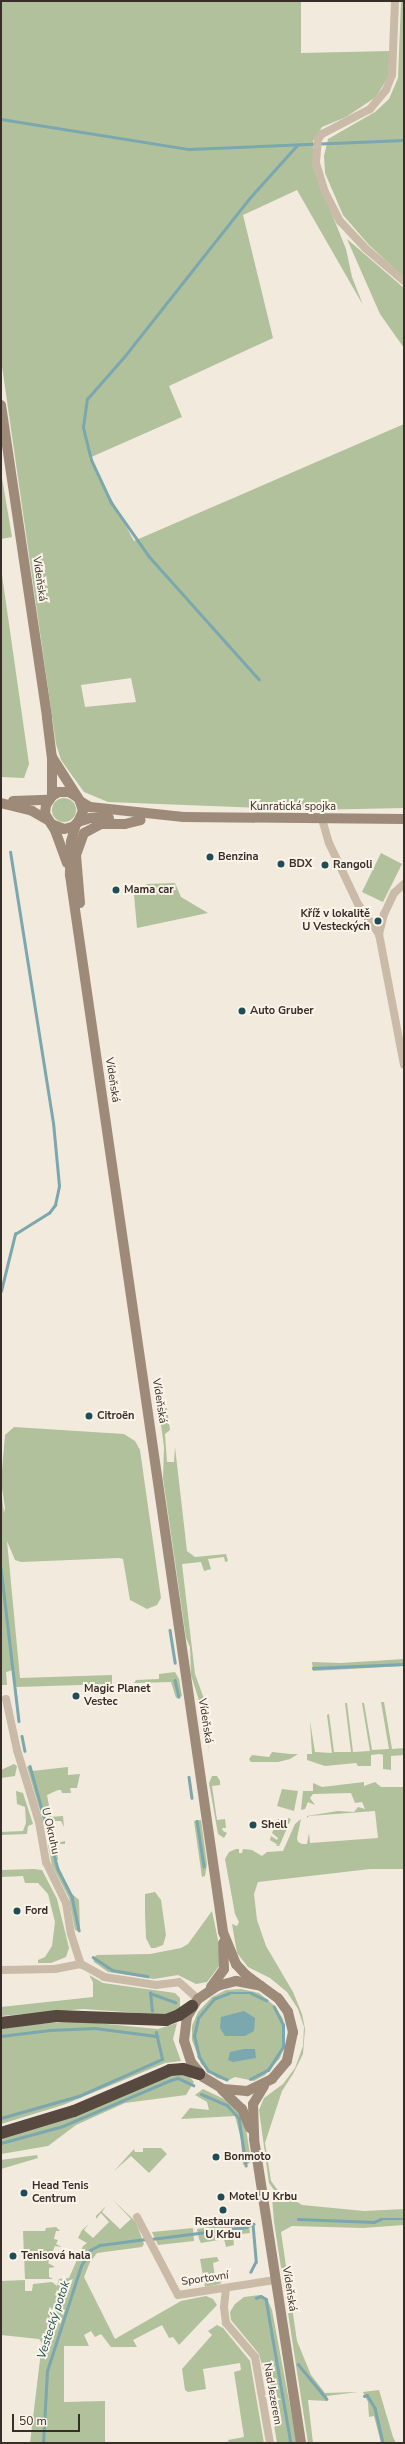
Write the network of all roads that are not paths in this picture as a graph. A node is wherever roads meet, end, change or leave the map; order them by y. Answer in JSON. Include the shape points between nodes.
{"nodes":[{"id":1,"x":395,"y":1,"type":"edge"},
{"id":2,"x":404,"y":281,"type":"edge"},
{"id":3,"x":1,"y":405,"type":"edge"},
{"id":4,"x":52,"y":757,"type":"junction"},
{"id":5,"x":50,"y":798,"type":"junction"},
{"id":6,"x":79,"y":799,"type":"junction"},
{"id":7,"x":1,"y":802,"type":"edge"},
{"id":8,"x":183,"y":817,"type":"junction"},
{"id":9,"x":322,"y":819,"type":"junction"},
{"id":10,"x":404,"y":819,"type":"edge"},
{"id":11,"x":140,"y":820,"type":"junction"},
{"id":12,"x":50,"y":822,"type":"junction"},
{"id":13,"x":77,"y":823,"type":"junction"},
{"id":14,"x":69,"y":872,"type":"junction"},
{"id":15,"x":404,"y":884,"type":"edge"},
{"id":16,"x":77,"y":918,"type":"junction"},
{"id":17,"x":379,"y":934,"type":"junction"},
{"id":18,"x":404,"y":1065,"type":"edge"},
{"id":19,"x":6,"y":1699,"type":"dead end"},
{"id":20,"x":224,"y":1933,"type":"junction"},
{"id":21,"x":82,"y":1964,"type":"junction"},
{"id":22,"x":1,"y":1970,"type":"edge"},
{"id":23,"x":261,"y":1986,"type":"junction"},
{"id":24,"x":210,"y":1989,"type":"junction"},
{"id":25,"x":195,"y":2002,"type":"junction"},
{"id":26,"x":1,"y":2023,"type":"edge"},
{"id":27,"x":199,"y":2074,"type":"junction"},
{"id":28,"x":268,"y":2082,"type":"junction"},
{"id":29,"x":218,"y":2086,"type":"junction"},
{"id":30,"x":1,"y":2133,"type":"edge"},
{"id":31,"x":254,"y":2139,"type":"junction"},
{"id":32,"x":138,"y":2217,"type":"dead end"},
{"id":33,"x":275,"y":2280,"type":"junction"},
{"id":34,"x":226,"y":2288,"type":"junction"},
{"id":35,"x":270,"y":2443,"type":"edge"},
{"id":36,"x":301,"y":2443,"type":"edge"}],
"edges":[{"from":1,"to":2,"type":"street","via":[[392,75],[386,90],[370,108],[328,130],[318,139],[316,163],[320,178],[340,220],[365,248]]},
{"from":3,"to":4,"type":"main road","name":"Vídeňská"},
{"from":4,"to":5,"type":"main road","name":"Vídeňská"},
{"from":4,"to":6,"type":"main road","name":"Vídeňská"},
{"from":5,"to":6,"type":"main road","via":[[64,792]]},
{"from":5,"to":7,"type":"main road"},
{"from":5,"to":12,"type":"main road","name":"Vídeňská","via":[[45,814]]},
{"from":6,"to":8,"type":"main road","name":"Kunratická spojka","via":[[90,807]]},
{"from":6,"to":13,"type":"main road","name":"Vídeňská","via":[[83,811]]},
{"from":7,"to":12,"type":"main road","via":[[32,811]]},
{"from":8,"to":9,"type":"main road","name":"Kunratická spojka"},
{"from":8,"to":11,"type":"main road","name":"Kunratická spojka"},
{"from":9,"to":10,"type":"main road","name":"Kunratická spojka"},
{"from":9,"to":17,"type":"street","via":[[329,843],[358,904]]},
{"from":11,"to":13,"type":"main road","name":"Kunratická spojka","via":[[98,818]]},
{"from":11,"to":16,"type":"main road","via":[[133,823],[98,824],[81,838],[76,855],[80,900]]},
{"from":12,"to":13,"type":"main road","via":[[64,829]]},
{"from":12,"to":14,"type":"main road","name":"Vídeňská","via":[[60,840]]},
{"from":13,"to":14,"type":"main road","name":"Vídeňská","via":[[71,842]]},
{"from":14,"to":16,"type":"main road","name":"Vídeňská"},
{"from":15,"to":17,"type":"street","via":[[394,893],[384,914]]},
{"from":16,"to":20,"type":"main road","name":"Vídeňská"},
{"from":17,"to":18,"type":"street"},
{"from":19,"to":21,"type":"street","name":"U Okruhu","via":[[17,1750],[39,1822],[46,1862],[66,1903],[71,1934]]},
{"from":20,"to":23,"type":"main road","name":"Vídeňská","via":[[236,1964]]},
{"from":20,"to":24,"type":"main road","name":"Vídeňská","via":[[224,1968]]},
{"from":21,"to":22,"type":"street"},
{"from":21,"to":25,"type":"street","via":[[104,1978],[156,1985],[178,1982]]},
{"from":23,"to":24,"type":"main road","name":"Vídeňská","via":[[236,1981]]},
{"from":23,"to":28,"type":"main road","name":"Vídeňská","via":[[285,2007],[293,2032],[287,2061]]},
{"from":24,"to":25,"type":"main road","name":"Vídeňská"},
{"from":25,"to":26,"type":"highway","via":[[179,2015],[166,2020],[57,2016]]},
{"from":25,"to":27,"type":"main road","name":"Vídeňská","via":[[186,2023],[184,2041],[191,2062]]},
{"from":27,"to":29,"type":"main road","name":"Vídeňská"},
{"from":27,"to":30,"type":"highway","via":[[183,2069],[170,2070],[74,2111]]},
{"from":28,"to":29,"type":"main road","name":"Vídeňská","via":[[243,2091]]},
{"from":28,"to":31,"type":"main road","name":"Vídeňská","via":[[256,2095],[253,2104]]},
{"from":29,"to":31,"type":"main road","name":"Vídeňská","via":[[242,2109]]},
{"from":31,"to":33,"type":"main road","name":"Vídeňská"},
{"from":32,"to":34,"type":"street","name":"Sportovní","via":[[150,2246],[178,2295]]},
{"from":33,"to":34,"type":"street","name":"Sportovní"},
{"from":33,"to":36,"type":"main road","name":"Vídeňská"},
{"from":34,"to":35,"type":"street","name":"Nad Jezerem","via":[[226,2322],[255,2357]]}]}
